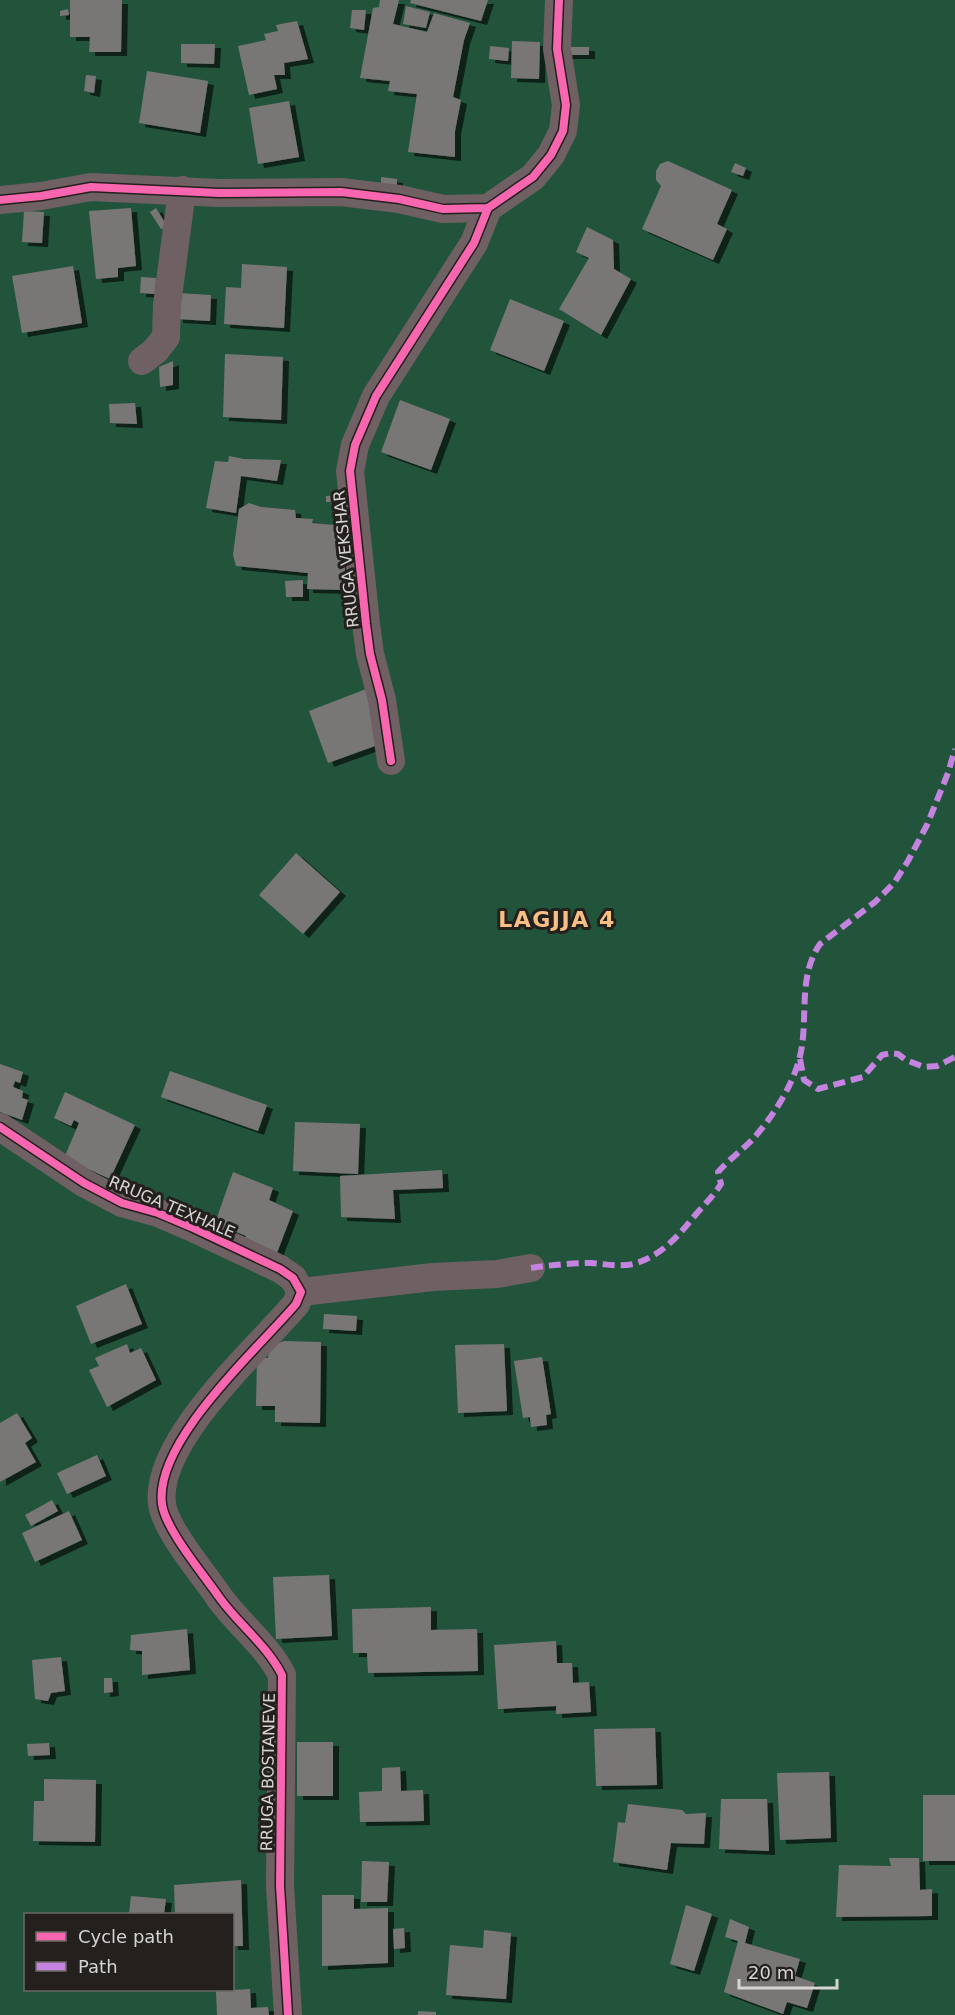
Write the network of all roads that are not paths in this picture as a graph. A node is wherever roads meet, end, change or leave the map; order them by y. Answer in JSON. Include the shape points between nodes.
{"nodes":[{"id":1,"x":559,"y":0,"type":"edge"},
{"id":2,"x":182,"y":190,"type":"junction"},
{"id":3,"x":0,"y":200,"type":"edge"},
{"id":4,"x":488,"y":208,"type":"junction"},
{"id":5,"x":142,"y":361,"type":"dead end"},
{"id":6,"x":390,"y":761,"type":"dead end"},
{"id":7,"x":0,"y":1127,"type":"edge"},
{"id":8,"x":531,"y":1268,"type":"dead end"},
{"id":9,"x":301,"y":1292,"type":"junction"},
{"id":10,"x":288,"y":2015,"type":"edge"}],
"edges":[{"from":1,"to":4,"type":"street","via":[[557,49],[566,105],[563,131],[551,155],[533,177]]},
{"from":2,"to":3,"type":"street","via":[[91,187]]},
{"from":2,"to":4,"type":"street","via":[[341,192],[443,209]]},
{"from":2,"to":5,"type":"street","via":[[166,337]]},
{"from":4,"to":6,"type":"street","name":"RRUGA VEKSHAR","via":[[474,243],[376,396],[355,445],[350,471],[370,654],[382,700]]},
{"from":7,"to":9,"type":"street","name":"RRUGA TEXHALE","via":[[84,1183],[122,1203],[158,1213],[280,1269],[293,1278]]},
{"from":8,"to":9,"type":"street"},
{"from":9,"to":10,"type":"street","name":"RRUGA BOSTANEVE","via":[[296,1304],[184,1433],[163,1477],[162,1505],[173,1530],[222,1601],[267,1651],[282,1675],[280,1886]]}]}
